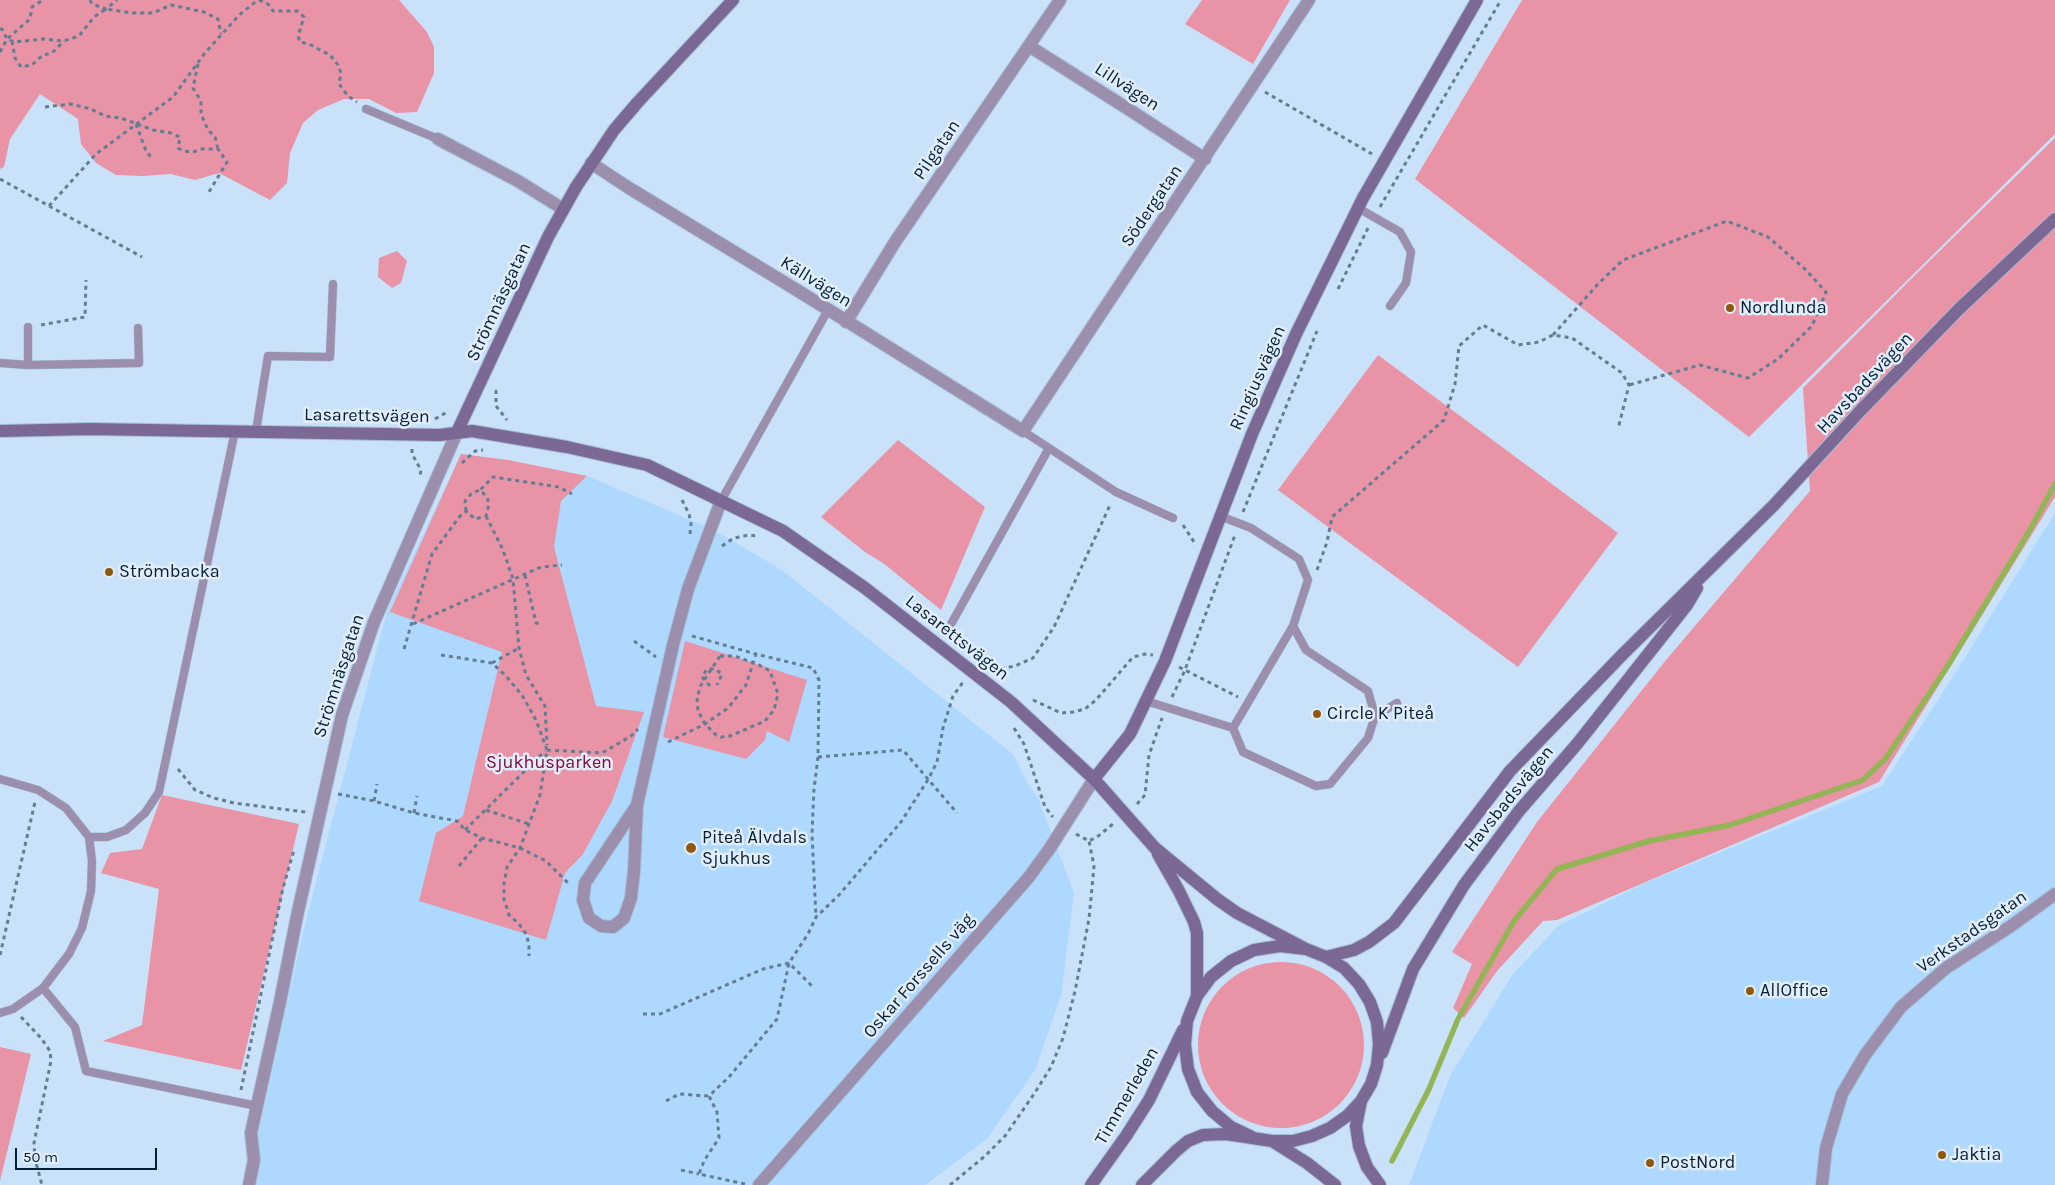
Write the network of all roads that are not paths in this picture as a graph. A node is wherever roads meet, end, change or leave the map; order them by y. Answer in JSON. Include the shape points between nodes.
{"nodes":[{"id":1,"x":733,"y":0,"type":"edge"},
{"id":2,"x":1060,"y":0,"type":"edge"},
{"id":3,"x":1309,"y":0,"type":"edge"},
{"id":4,"x":1477,"y":0,"type":"edge"},
{"id":5,"x":1029,"y":46,"type":"junction"},
{"id":6,"x":366,"y":109,"type":"road end"},
{"id":7,"x":438,"y":139,"type":"joint"},
{"id":8,"x":1205,"y":159,"type":"junction"},
{"id":9,"x":592,"y":163,"type":"junction"},
{"id":10,"x":1358,"y":208,"type":"junction"},
{"id":11,"x":563,"y":209,"type":"junction"},
{"id":12,"x":2055,"y":219,"type":"edge"},
{"id":13,"x":333,"y":284,"type":"dead end"},
{"id":14,"x":1390,"y":306,"type":"dead end"},
{"id":15,"x":828,"y":310,"type":"junction"},
{"id":16,"x":846,"y":322,"type":"junction"},
{"id":17,"x":28,"y":327,"type":"road end"},
{"id":18,"x":138,"y":328,"type":"dead end"},
{"id":19,"x":0,"y":363,"type":"edge"},
{"id":20,"x":28,"y":365,"type":"junction"},
{"id":21,"x":0,"y":431,"type":"edge"},
{"id":22,"x":235,"y":431,"type":"junction"},
{"id":23,"x":256,"y":431,"type":"junction"},
{"id":24,"x":1023,"y":431,"type":"junction"},
{"id":25,"x":457,"y":432,"type":"junction"},
{"id":26,"x":1048,"y":448,"type":"junction"},
{"id":27,"x":721,"y":502,"type":"junction"},
{"id":28,"x":1220,"y":516,"type":"junction"},
{"id":29,"x":1173,"y":518,"type":"dead end"},
{"id":30,"x":1704,"y":575,"type":"junction"},
{"id":31,"x":950,"y":626,"type":"dead end"},
{"id":32,"x":1293,"y":626,"type":"junction"},
{"id":33,"x":1146,"y":701,"type":"junction"},
{"id":34,"x":1397,"y":703,"type":"dead end"},
{"id":35,"x":1375,"y":716,"type":"junction"},
{"id":36,"x":1233,"y":728,"type":"junction"},
{"id":37,"x":1094,"y":779,"type":"junction"},
{"id":38,"x":0,"y":780,"type":"edge"},
{"id":39,"x":637,"y":805,"type":"junction"},
{"id":40,"x":89,"y":836,"type":"junction"},
{"id":41,"x":1144,"y":836,"type":"junction"},
{"id":42,"x":2055,"y":894,"type":"edge"},
{"id":43,"x":1306,"y":949,"type":"junction"},
{"id":44,"x":1326,"y":956,"type":"junction"},
{"id":45,"x":43,"y":988,"type":"junction"},
{"id":46,"x":1197,"y":996,"type":"junction"},
{"id":47,"x":0,"y":1014,"type":"edge"},
{"id":48,"x":1187,"y":1021,"type":"junction"},
{"id":49,"x":1377,"y":1065,"type":"junction"},
{"id":50,"x":1361,"y":1101,"type":"junction"},
{"id":51,"x":258,"y":1106,"type":"junction"},
{"id":52,"x":1252,"y":1137,"type":"junction"},
{"id":53,"x":1272,"y":1141,"type":"junction"},
{"id":54,"x":250,"y":1185,"type":"edge"},
{"id":55,"x":759,"y":1185,"type":"edge"},
{"id":56,"x":1091,"y":1185,"type":"edge"},
{"id":57,"x":1142,"y":1185,"type":"edge"},
{"id":58,"x":1335,"y":1185,"type":"edge"},
{"id":59,"x":1380,"y":1185,"type":"edge"},
{"id":60,"x":1822,"y":1185,"type":"edge"}],
"edges":[{"from":1,"to":9,"type":"street","name":"Strömnäsgatan","via":[[638,102]]},
{"from":2,"to":5,"type":"street","name":"Pilgatan"},
{"from":3,"to":8,"type":"street","name":"Södergatan"},
{"from":4,"to":10,"type":"street","name":"Ringiusvägen"},
{"from":5,"to":8,"type":"street","name":"Lillvägen"},
{"from":5,"to":16,"type":"street","name":"Pilgatan","via":[[895,242]]},
{"from":6,"to":7,"type":"lane"},
{"from":7,"to":11,"type":"street"},
{"from":8,"to":24,"type":"street","name":"Södergatan"},
{"from":9,"to":11,"type":"street","name":"Strömnäsgatan"},
{"from":9,"to":15,"type":"street","name":"Källvägen"},
{"from":10,"to":14,"type":"lane","via":[[1400,232],[1411,252],[1406,283]]},
{"from":10,"to":28,"type":"street","name":"Ringiusvägen","via":[[1296,334]]},
{"from":11,"to":25,"type":"street","name":"Strömnäsgatan"},
{"from":12,"to":30,"type":"street","name":"Havsbadsvägen","via":[[1959,309],[1774,506]]},
{"from":13,"to":23,"type":"lane","via":[[330,356],[268,356]]},
{"from":15,"to":16,"type":"street","name":"Källvägen"},
{"from":15,"to":27,"type":"lane"},
{"from":16,"to":24,"type":"street","name":"Källvägen"},
{"from":17,"to":20,"type":"lane"},
{"from":18,"to":20,"type":"lane","via":[[140,363]]},
{"from":19,"to":20,"type":"lane"},
{"from":21,"to":22,"type":"street","name":"Lasarettsvägen"},
{"from":22,"to":23,"type":"street","name":"Lasarettsvägen"},
{"from":22,"to":40,"type":"lane","via":[[158,792],[145,813],[126,830],[107,837]]},
{"from":23,"to":25,"type":"street","name":"Lasarettsvägen","via":[[440,435]]},
{"from":24,"to":26,"type":"lane"},
{"from":25,"to":27,"type":"street","name":"Lasarettsvägen","via":[[496,434],[611,455],[664,472]]},
{"from":25,"to":51,"type":"street","name":"Strömnäsgatan","via":[[365,643],[342,716]]},
{"from":26,"to":29,"type":"lane","via":[[1116,492]]},
{"from":26,"to":31,"type":"lane"},
{"from":27,"to":37,"type":"street","name":"Lasarettsvägen","via":[[782,531],[887,604],[1011,702]]},
{"from":27,"to":39,"type":"street","via":[[688,589]]},
{"from":28,"to":32,"type":"lane","via":[[1251,528],[1300,559],[1308,580]]},
{"from":28,"to":33,"type":"street","name":"Ringiusvägen","via":[[1166,661]]},
{"from":30,"to":44,"type":"street","name":"Havsbadsvägen","via":[[1602,674],[1510,771],[1394,923],[1354,950]]},
{"from":30,"to":49,"type":"street","name":"Havsbadsvägen","via":[[1687,606],[1577,744],[1519,810],[1464,885],[1413,969]]},
{"from":32,"to":35,"type":"lane","via":[[1306,650],[1368,691]]},
{"from":32,"to":36,"type":"lane"},
{"from":33,"to":36,"type":"lane"},
{"from":33,"to":37,"type":"street","name":"Ringiusvägen","via":[[1130,734]]},
{"from":34,"to":35,"type":"lane"},
{"from":35,"to":36,"type":"lane","via":[[1368,738],[1330,784],[1316,786],[1244,752]]},
{"from":37,"to":41,"type":"street","name":"Lasarettsvägen"},
{"from":37,"to":55,"type":"street","name":"Oskar Forssells väg","via":[[1029,877]]},
{"from":38,"to":40,"type":"lane","via":[[38,790],[66,808]]},
{"from":39,"to":39,"type":"street","via":[[585,883],[582,900],[589,918],[600,926],[613,927],[624,918],[634,871]]},
{"from":40,"to":45,"type":"lane","via":[[91,891],[82,928],[69,954]]},
{"from":41,"to":43,"type":"street","name":"Lasarettsvägen","via":[[1218,899],[1246,918]]},
{"from":41,"to":46,"type":"street","name":"Lasarettsvägen","via":[[1159,855],[1194,922],[1197,933]]},
{"from":42,"to":60,"type":"street","name":"Verkstadsgatan","via":[[1946,968],[1901,1006],[1865,1055],[1842,1094],[1826,1148]]},
{"from":43,"to":44,"type":"street"},
{"from":43,"to":46,"type":"street","via":[[1280,946],[1254,950],[1231,961],[1210,977]]},
{"from":44,"to":49,"type":"street","via":[[1344,968],[1370,1002],[1377,1022]]},
{"from":45,"to":47,"type":"lane"},
{"from":45,"to":51,"type":"lane","via":[[75,1027],[86,1071]]},
{"from":46,"to":48,"type":"street"},
{"from":48,"to":52,"type":"street","via":[[1188,1069],[1197,1092],[1224,1122]]},
{"from":48,"to":56,"type":"street","name":"Timmerleden","via":[[1149,1100]]},
{"from":49,"to":50,"type":"street","name":"Havsbadsvägen"},
{"from":50,"to":53,"type":"street","via":[[1347,1116],[1324,1131],[1292,1141]]},
{"from":50,"to":59,"type":"street","via":[[1356,1126],[1358,1146]]},
{"from":51,"to":54,"type":"street","name":"Strömnäsgatan","via":[[252,1133],[254,1160]]},
{"from":52,"to":53,"type":"street"},
{"from":52,"to":57,"type":"street","via":[[1203,1135],[1188,1141]]},
{"from":53,"to":58,"type":"street"}]}
